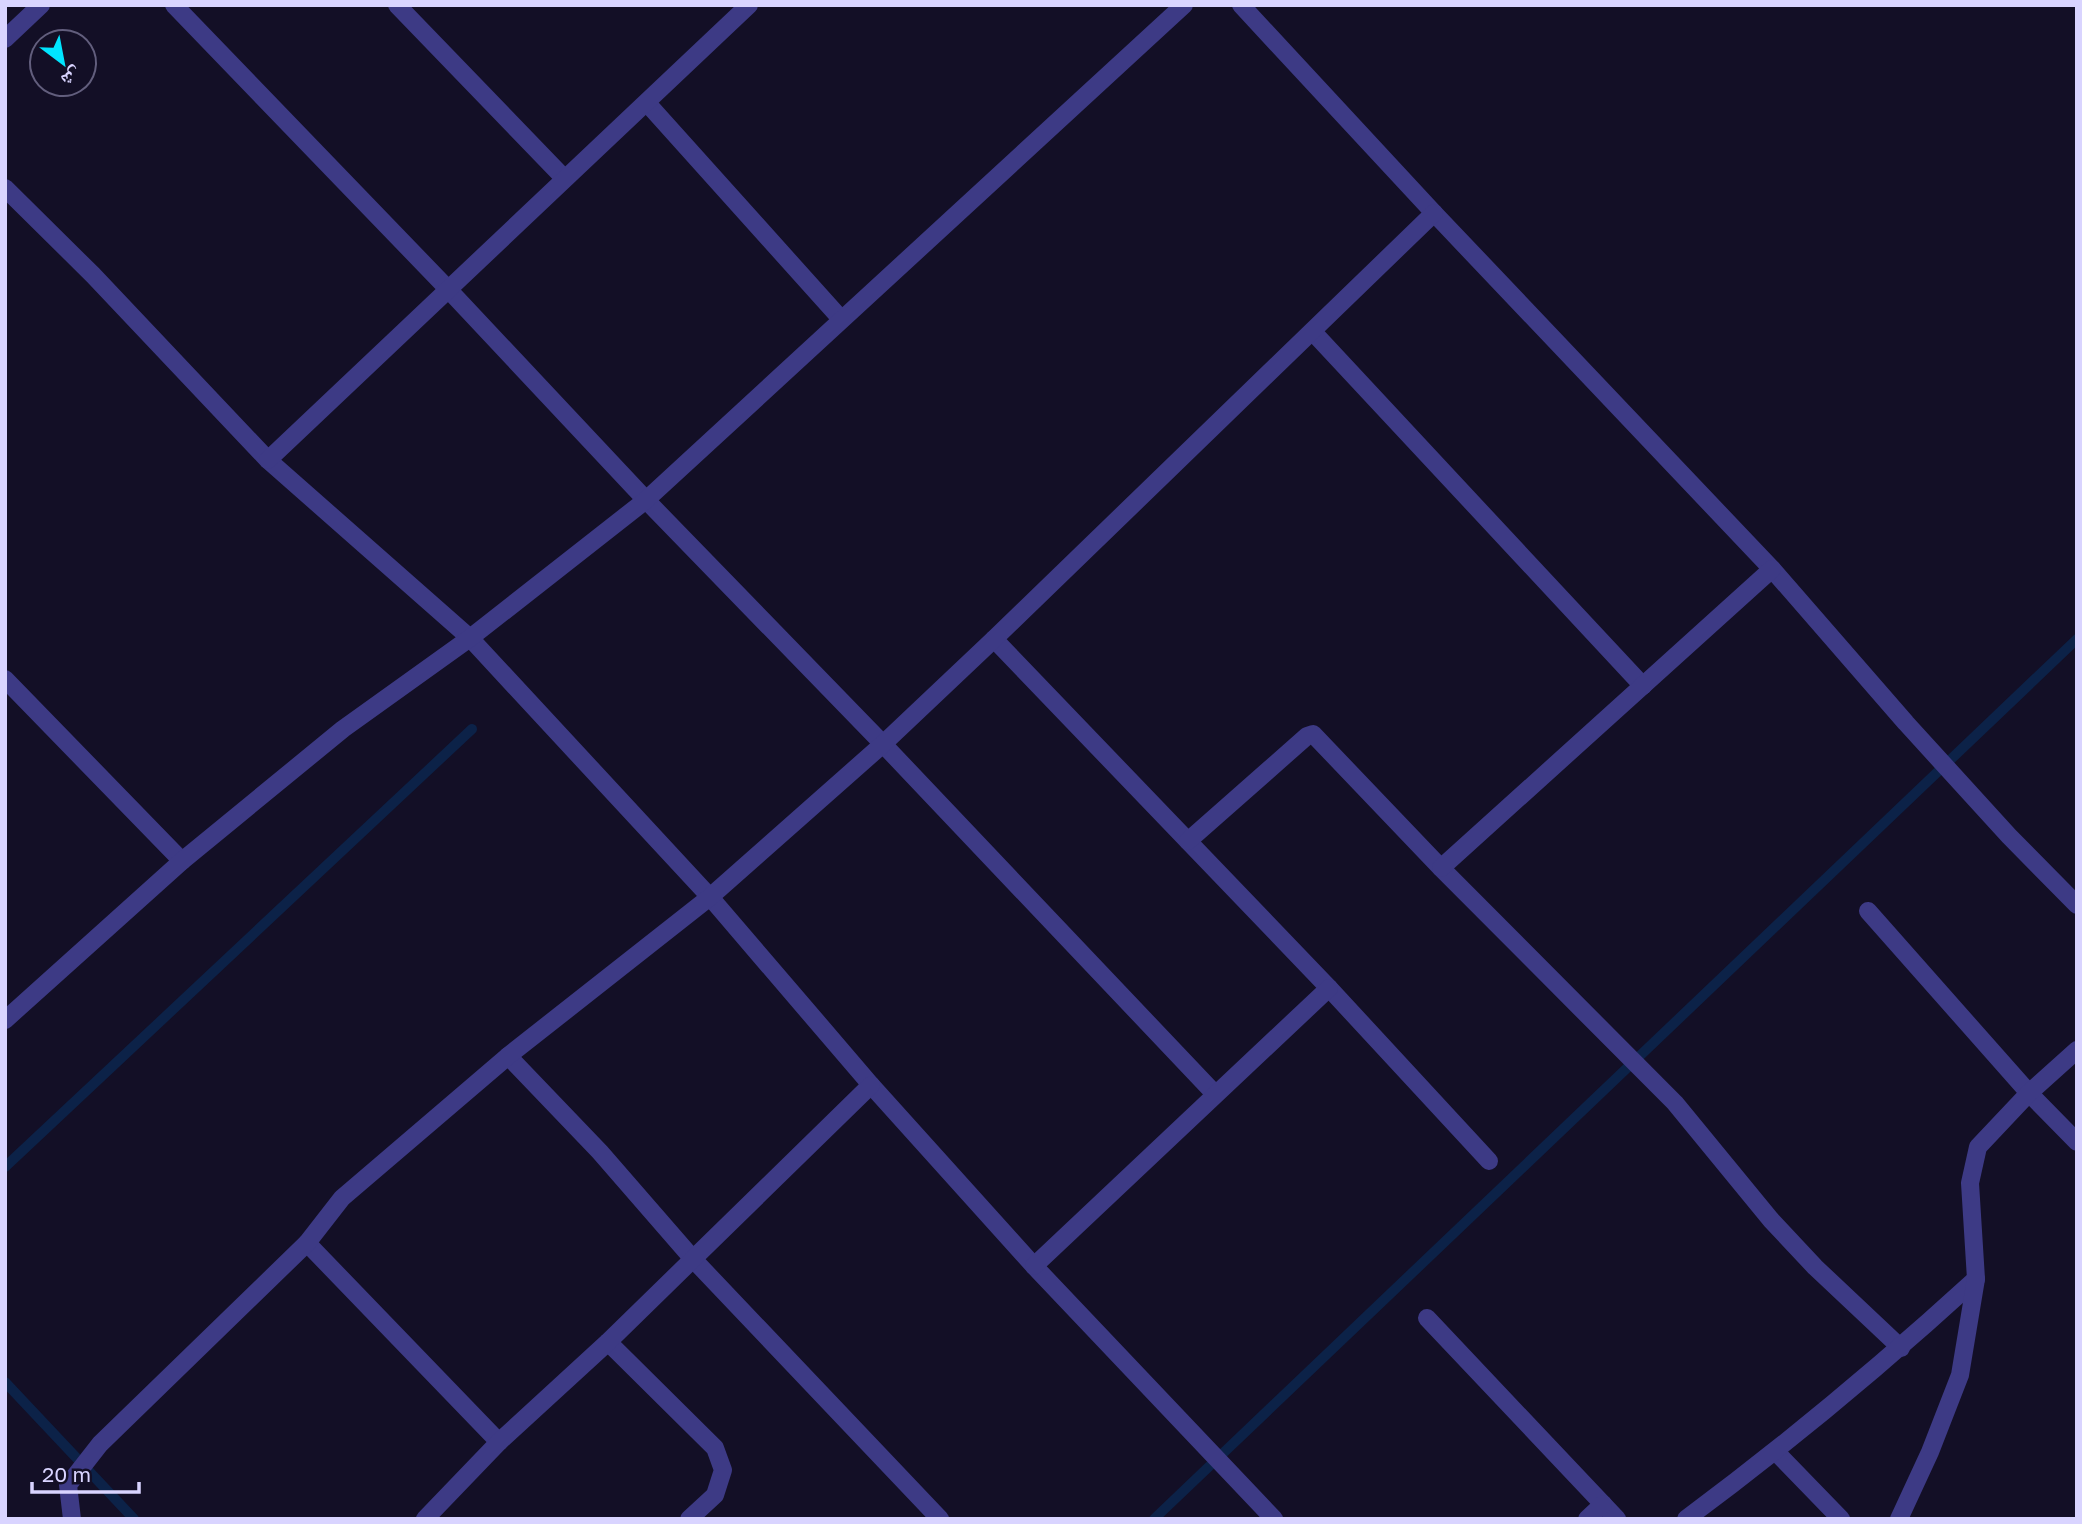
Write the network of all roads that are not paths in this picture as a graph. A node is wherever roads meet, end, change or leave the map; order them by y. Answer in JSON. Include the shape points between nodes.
{"nodes":[{"id":1,"x":41,"y":5,"type":"edge"},
{"id":2,"x":174,"y":5,"type":"edge"},
{"id":3,"x":397,"y":5,"type":"edge"},
{"id":4,"x":750,"y":5,"type":"edge"},
{"id":5,"x":1184,"y":5,"type":"edge"},
{"id":6,"x":1241,"y":5,"type":"edge"},
{"id":7,"x":5,"y":39,"type":"edge"},
{"id":8,"x":647,"y":103,"type":"junction"},
{"id":9,"x":564,"y":178,"type":"junction"},
{"id":10,"x":5,"y":188,"type":"edge"},
{"id":11,"x":1434,"y":213,"type":"junction"},
{"id":12,"x":447,"y":288,"type":"junction"},
{"id":13,"x":841,"y":319,"type":"junction"},
{"id":14,"x":1312,"y":332,"type":"junction"},
{"id":15,"x":268,"y":460,"type":"junction"},
{"id":16,"x":646,"y":500,"type":"junction"},
{"id":17,"x":1772,"y":569,"type":"junction"},
{"id":18,"x":470,"y":638,"type":"junction"},
{"id":19,"x":994,"y":639,"type":"junction"},
{"id":20,"x":5,"y":679,"type":"edge"},
{"id":21,"x":1643,"y":686,"type":"junction"},
{"id":22,"x":883,"y":744,"type":"junction"},
{"id":23,"x":1188,"y":841,"type":"junction"},
{"id":24,"x":182,"y":861,"type":"junction"},
{"id":25,"x":1441,"y":868,"type":"junction"},
{"id":26,"x":710,"y":897,"type":"junction"},
{"id":27,"x":2077,"y":905,"type":"edge"},
{"id":28,"x":1868,"y":911,"type":"dead end"},
{"id":29,"x":1329,"y":988,"type":"junction"},
{"id":30,"x":5,"y":1020,"type":"edge"},
{"id":31,"x":2077,"y":1051,"type":"edge"},
{"id":32,"x":508,"y":1056,"type":"junction"},
{"id":33,"x":871,"y":1085,"type":"junction"},
{"id":34,"x":2029,"y":1093,"type":"junction"},
{"id":35,"x":1215,"y":1094,"type":"junction"},
{"id":36,"x":2077,"y":1142,"type":"edge"},
{"id":37,"x":1489,"y":1161,"type":"dead end"},
{"id":38,"x":306,"y":1243,"type":"junction"},
{"id":39,"x":693,"y":1259,"type":"junction"},
{"id":40,"x":1034,"y":1266,"type":"junction"},
{"id":41,"x":1976,"y":1279,"type":"junction"},
{"id":42,"x":1427,"y":1318,"type":"dead end"},
{"id":43,"x":608,"y":1342,"type":"junction"},
{"id":44,"x":1901,"y":1348,"type":"junction"},
{"id":45,"x":499,"y":1442,"type":"junction"},
{"id":46,"x":1776,"y":1452,"type":"junction"},
{"id":47,"x":1603,"y":1504,"type":"junction"},
{"id":48,"x":72,"y":1519,"type":"edge"},
{"id":49,"x":425,"y":1519,"type":"edge"},
{"id":50,"x":689,"y":1519,"type":"edge"},
{"id":51,"x":940,"y":1519,"type":"edge"},
{"id":52,"x":1274,"y":1519,"type":"edge"},
{"id":53,"x":1587,"y":1519,"type":"edge"},
{"id":54,"x":1618,"y":1519,"type":"edge"},
{"id":55,"x":1686,"y":1519,"type":"edge"},
{"id":56,"x":1842,"y":1519,"type":"edge"},
{"id":57,"x":1899,"y":1519,"type":"edge"}],
"edges":[{"from":1,"to":7,"type":"street"},
{"from":2,"to":12,"type":"street"},
{"from":3,"to":9,"type":"street"},
{"from":4,"to":8,"type":"street"},
{"from":5,"to":13,"type":"street"},
{"from":6,"to":11,"type":"street"},
{"from":8,"to":9,"type":"street"},
{"from":8,"to":13,"type":"street"},
{"from":9,"to":12,"type":"street"},
{"from":10,"to":15,"type":"street"},
{"from":11,"to":14,"type":"street"},
{"from":11,"to":17,"type":"street"},
{"from":12,"to":15,"type":"street"},
{"from":12,"to":16,"type":"street"},
{"from":13,"to":16,"type":"street"},
{"from":14,"to":19,"type":"street"},
{"from":14,"to":21,"type":"street"},
{"from":15,"to":18,"type":"street"},
{"from":16,"to":18,"type":"street"},
{"from":16,"to":22,"type":"street"},
{"from":17,"to":21,"type":"street"},
{"from":17,"to":27,"type":"street","via":[[1906,723]]},
{"from":18,"to":24,"type":"street","via":[[343,729]]},
{"from":18,"to":26,"type":"street"},
{"from":19,"to":22,"type":"street"},
{"from":19,"to":23,"type":"street"},
{"from":20,"to":24,"type":"street"},
{"from":21,"to":25,"type":"street"},
{"from":22,"to":26,"type":"street"},
{"from":22,"to":35,"type":"street"},
{"from":23,"to":25,"type":"street","via":[[1312,734]]},
{"from":23,"to":29,"type":"street"},
{"from":24,"to":30,"type":"street"},
{"from":25,"to":44,"type":"street","via":[[1675,1103],[1771,1220]]},
{"from":26,"to":32,"type":"street"},
{"from":26,"to":33,"type":"street"},
{"from":28,"to":34,"type":"street"},
{"from":29,"to":35,"type":"street"},
{"from":29,"to":37,"type":"street"},
{"from":31,"to":34,"type":"street"},
{"from":32,"to":38,"type":"street","via":[[349,1191]]},
{"from":32,"to":39,"type":"street"},
{"from":33,"to":39,"type":"street"},
{"from":33,"to":40,"type":"street"},
{"from":34,"to":36,"type":"street"},
{"from":34,"to":41,"type":"street","via":[[1978,1147],[1970,1183]]},
{"from":35,"to":40,"type":"street"},
{"from":38,"to":45,"type":"street"},
{"from":38,"to":48,"type":"street","via":[[100,1444],[68,1485]]},
{"from":39,"to":43,"type":"street"},
{"from":39,"to":51,"type":"street"},
{"from":40,"to":52,"type":"street"},
{"from":41,"to":44,"type":"street"},
{"from":41,"to":57,"type":"street","via":[[1960,1375]]},
{"from":42,"to":47,"type":"street"},
{"from":43,"to":45,"type":"street"},
{"from":43,"to":50,"type":"street","via":[[715,1448],[723,1471],[715,1495]]},
{"from":44,"to":46,"type":"street"},
{"from":45,"to":49,"type":"street"},
{"from":46,"to":55,"type":"street"},
{"from":46,"to":56,"type":"street"},
{"from":47,"to":53,"type":"street"},
{"from":47,"to":54,"type":"street"}]}
